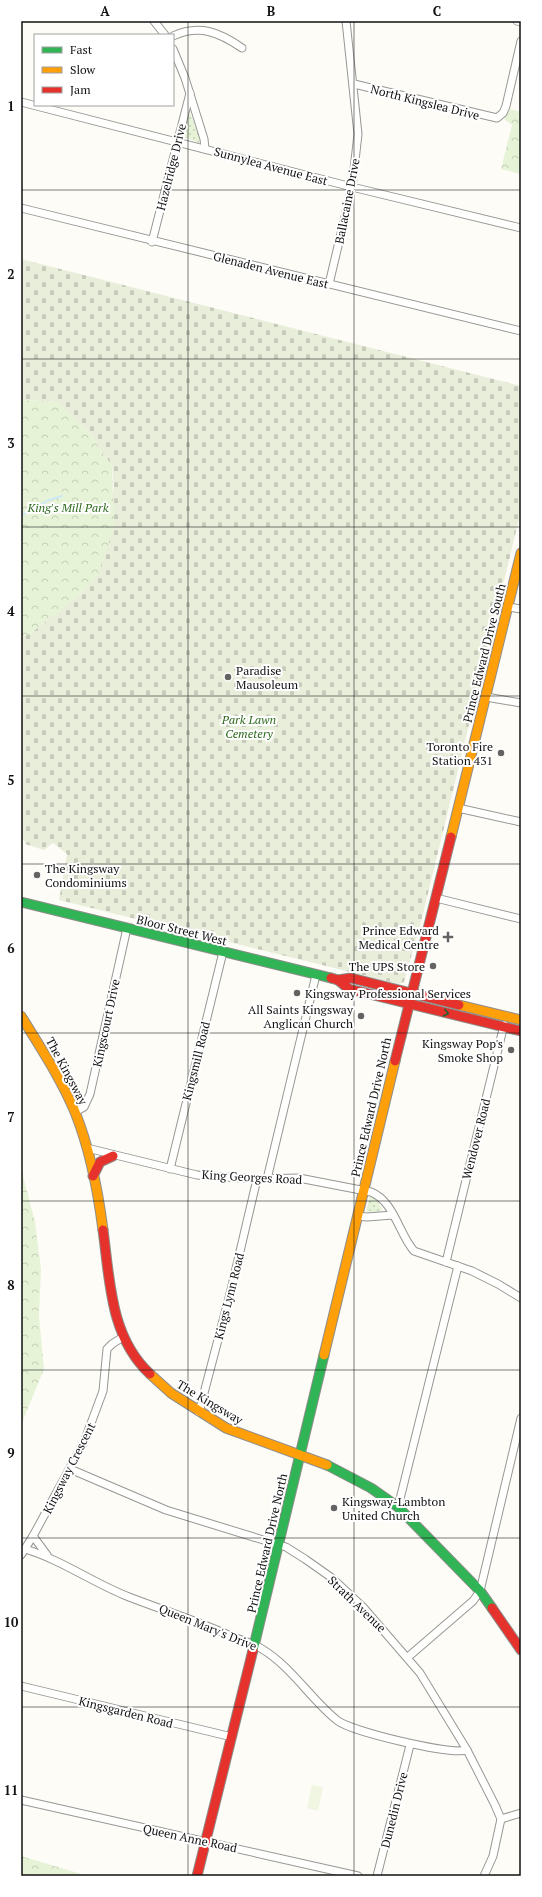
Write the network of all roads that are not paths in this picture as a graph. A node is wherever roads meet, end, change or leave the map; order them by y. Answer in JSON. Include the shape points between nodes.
{"nodes":[{"id":1,"x":154,"y":21,"type":"edge"},
{"id":2,"x":346,"y":21,"type":"edge"},
{"id":3,"x":517,"y":21,"type":"edge"},
{"id":4,"x":521,"y":22,"type":"edge"},
{"id":5,"x":164,"y":34,"type":"edge"},
{"id":6,"x":174,"y":36,"type":"edge"},
{"id":7,"x":521,"y":41,"type":"edge"},
{"id":8,"x":242,"y":48,"type":"dead end"},
{"id":9,"x":174,"y":52,"type":"edge"},
{"id":10,"x":518,"y":72,"type":"edge"},
{"id":11,"x":354,"y":84,"type":"junction"},
{"id":12,"x":190,"y":93,"type":"junction"},
{"id":13,"x":21,"y":102,"type":"edge"},
{"id":14,"x":34,"y":105,"type":"edge"},
{"id":15,"x":37,"y":106,"type":"edge"},
{"id":16,"x":178,"y":142,"type":"junction"},
{"id":17,"x":205,"y":149,"type":"junction"},
{"id":18,"x":352,"y":187,"type":"junction"},
{"id":19,"x":21,"y":208,"type":"edge"},
{"id":20,"x":521,"y":228,"type":"edge"},
{"id":21,"x":152,"y":242,"type":"junction"},
{"id":22,"x":328,"y":284,"type":"junction"},
{"id":23,"x":521,"y":330,"type":"edge"},
{"id":24,"x":521,"y":553,"type":"edge"},
{"id":25,"x":508,"y":606,"type":"junction"},
{"id":26,"x":521,"y":609,"type":"edge"},
{"id":27,"x":486,"y":697,"type":"junction"},
{"id":28,"x":521,"y":703,"type":"edge"},
{"id":29,"x":458,"y":808,"type":"junction"},
{"id":30,"x":521,"y":822,"type":"edge"},
{"id":31,"x":436,"y":898,"type":"junction"},
{"id":32,"x":21,"y":902,"type":"edge"},
{"id":33,"x":521,"y":919,"type":"edge"},
{"id":34,"x":127,"y":928,"type":"junction"},
{"id":35,"x":223,"y":952,"type":"junction"},
{"id":36,"x":316,"y":975,"type":"junction"},
{"id":37,"x":338,"y":980,"type":"junction"},
{"id":38,"x":411,"y":992,"type":"junction"},
{"id":39,"x":408,"y":1003,"type":"junction"},
{"id":40,"x":21,"y":1016,"type":"edge"},
{"id":41,"x":506,"y":1017,"type":"junction"},
{"id":42,"x":521,"y":1020,"type":"edge"},
{"id":43,"x":504,"y":1026,"type":"junction"},
{"id":44,"x":521,"y":1030,"type":"edge"},
{"id":45,"x":75,"y":1112,"type":"junction"},
{"id":46,"x":87,"y":1148,"type":"junction"},
{"id":47,"x":113,"y":1156,"type":"junction"},
{"id":48,"x":170,"y":1169,"type":"junction"},
{"id":49,"x":93,"y":1176,"type":"junction"},
{"id":50,"x":257,"y":1179,"type":"junction"},
{"id":51,"x":267,"y":1179,"type":"junction"},
{"id":52,"x":364,"y":1190,"type":"junction"},
{"id":53,"x":393,"y":1215,"type":"junction"},
{"id":54,"x":357,"y":1216,"type":"junction"},
{"id":55,"x":446,"y":1262,"type":"junction"},
{"id":56,"x":458,"y":1266,"type":"junction"},
{"id":57,"x":521,"y":1298,"type":"edge"},
{"id":58,"x":123,"y":1337,"type":"junction"},
{"id":59,"x":199,"y":1412,"type":"junction"},
{"id":60,"x":521,"y":1418,"type":"edge"},
{"id":61,"x":300,"y":1454,"type":"junction"},
{"id":62,"x":70,"y":1469,"type":"junction"},
{"id":63,"x":398,"y":1507,"type":"junction"},
{"id":64,"x":33,"y":1536,"type":"junction"},
{"id":65,"x":279,"y":1545,"type":"junction"},
{"id":66,"x":23,"y":1552,"type":"edge"},
{"id":67,"x":47,"y":1555,"type":"junction"},
{"id":68,"x":480,"y":1591,"type":"junction"},
{"id":69,"x":255,"y":1645,"type":"junction"},
{"id":70,"x":521,"y":1650,"type":"edge"},
{"id":71,"x":408,"y":1657,"type":"junction"},
{"id":72,"x":21,"y":1686,"type":"edge"},
{"id":73,"x":232,"y":1737,"type":"junction"},
{"id":74,"x":410,"y":1745,"type":"junction"},
{"id":75,"x":467,"y":1750,"type":"junction"},
{"id":76,"x":21,"y":1800,"type":"edge"},
{"id":77,"x":521,"y":1813,"type":"edge"},
{"id":78,"x":501,"y":1819,"type":"junction"},
{"id":79,"x":206,"y":1842,"type":"junction"},
{"id":80,"x":197,"y":1876,"type":"edge"},
{"id":81,"x":358,"y":1876,"type":"edge"},
{"id":82,"x":377,"y":1876,"type":"edge"},
{"id":83,"x":484,"y":1876,"type":"edge"}],
"edges":[{"from":1,"to":5,"type":"street"},
{"from":2,"to":11,"type":"street","name":"Ballacaine Drive"},
{"from":3,"to":4,"type":"street"},
{"from":6,"to":8,"type":"street","via":[[190,30],[203,30],[222,36]]},
{"from":7,"to":10,"type":"street"},
{"from":9,"to":12,"type":"street"},
{"from":10,"to":11,"type":"street","name":"North Kingslea Drive","via":[[505,110],[497,118]]},
{"from":11,"to":18,"type":"street","name":"Ballacaine Drive","via":[[358,134]]},
{"from":12,"to":16,"type":"street","name":"Hazelridge Drive"},
{"from":12,"to":17,"type":"street"},
{"from":13,"to":14,"type":"street","name":"Sunnylea Avenue East"},
{"from":15,"to":16,"type":"street","name":"Sunnylea Avenue East"},
{"from":16,"to":17,"type":"street","name":"Sunnylea Avenue East"},
{"from":16,"to":21,"type":"street","name":"Hazelridge Drive"},
{"from":17,"to":18,"type":"street","name":"Sunnylea Avenue East"},
{"from":18,"to":20,"type":"street","name":"Sunnylea Avenue East"},
{"from":18,"to":22,"type":"street","name":"Ballacaine Drive"},
{"from":19,"to":21,"type":"street","name":"Glenaden Avenue East"},
{"from":21,"to":22,"type":"street","name":"Glenaden Avenue East"},
{"from":22,"to":23,"type":"street","name":"Glenaden Avenue East"},
{"from":24,"to":25,"type":"street","name":"Prince Edward Drive South"},
{"from":25,"to":26,"type":"street"},
{"from":25,"to":27,"type":"street","name":"Prince Edward Drive South"},
{"from":27,"to":28,"type":"street"},
{"from":27,"to":29,"type":"street","name":"Prince Edward Drive South"},
{"from":29,"to":30,"type":"street"},
{"from":29,"to":31,"type":"street","name":"Prince Edward Drive South"},
{"from":31,"to":33,"type":"street"},
{"from":31,"to":38,"type":"street","name":"Prince Edward Drive South"},
{"from":32,"to":34,"type":"street","name":"Bloor Street West"},
{"from":34,"to":35,"type":"street","name":"Bloor Street West"},
{"from":34,"to":45,"type":"street","name":"Kingscourt Drive","via":[[90,1094],[84,1107]]},
{"from":35,"to":36,"type":"street","name":"Bloor Street West"},
{"from":35,"to":48,"type":"street","name":"Kingsmill Road"},
{"from":36,"to":37,"type":"street","name":"Bloor Street West"},
{"from":36,"to":51,"type":"street"},
{"from":37,"to":38,"type":"street","name":"Bloor Street West","via":[[351,978]]},
{"from":37,"to":39,"type":"street","name":"Bloor Street West","via":[[349,989]]},
{"from":38,"to":39,"type":"street","name":"Prince Edward Drive North"},
{"from":38,"to":41,"type":"street","name":"Bloor Street West"},
{"from":39,"to":43,"type":"street","name":"Bloor Street West","one_way":true},
{"from":39,"to":52,"type":"street","name":"Prince Edward Drive North"},
{"from":40,"to":45,"type":"street","name":"The Kingsway"},
{"from":41,"to":42,"type":"street","name":"Bloor Street West"},
{"from":41,"to":43,"type":"street","name":"Wendover Road"},
{"from":43,"to":44,"type":"street","name":"Bloor Street West"},
{"from":43,"to":55,"type":"street","name":"Wendover Road"},
{"from":45,"to":46,"type":"street","name":"The Kingsway"},
{"from":46,"to":47,"type":"street","name":"King Georges Road"},
{"from":46,"to":49,"type":"street","name":"The Kingsway"},
{"from":47,"to":48,"type":"street","name":"King Georges Road"},
{"from":47,"to":49,"type":"street","via":[[100,1162]]},
{"from":48,"to":50,"type":"street","name":"King Georges Road","via":[[197,1175]]},
{"from":49,"to":58,"type":"street","name":"The Kingsway","via":[[103,1223],[114,1312]]},
{"from":50,"to":51,"type":"street","name":"King Georges Road"},
{"from":50,"to":59,"type":"street","name":"Kings Lynn Road"},
{"from":51,"to":52,"type":"street","name":"King Georges Road","via":[[299,1178]]},
{"from":52,"to":53,"type":"street","name":"King Georges Road","via":[[383,1200]]},
{"from":52,"to":54,"type":"street","name":"Prince Edward Drive North"},
{"from":53,"to":54,"type":"street"},
{"from":53,"to":55,"type":"street","name":"King Georges Road","via":[[414,1251]]},
{"from":54,"to":61,"type":"street","name":"Prince Edward Drive North"},
{"from":55,"to":56,"type":"street","name":"King Georges Road"},
{"from":56,"to":57,"type":"street","name":"King Georges Road","via":[[498,1284]]},
{"from":56,"to":63,"type":"street"},
{"from":58,"to":59,"type":"street","name":"The Kingsway","via":[[160,1384]]},
{"from":58,"to":62,"type":"street","name":"Kingsway Crescent","via":[[107,1349],[103,1391]]},
{"from":59,"to":61,"type":"street","name":"The Kingsway","via":[[233,1432]]},
{"from":60,"to":68,"type":"street"},
{"from":61,"to":63,"type":"street","name":"The Kingsway","via":[[347,1474]]},
{"from":61,"to":65,"type":"street","name":"Prince Edward Drive North"},
{"from":62,"to":64,"type":"street","name":"Kingsway Crescent"},
{"from":62,"to":65,"type":"street","name":"Strath Avenue","via":[[166,1510]]},
{"from":63,"to":68,"type":"street","name":"The Kingsway"},
{"from":64,"to":66,"type":"street","name":"Kingsway Crescent"},
{"from":64,"to":67,"type":"street","name":"Queen Mary's Drive"},
{"from":65,"to":69,"type":"street","name":"Prince Edward Drive North"},
{"from":65,"to":71,"type":"street","name":"Strath Avenue","via":[[332,1578],[363,1606]]},
{"from":66,"to":67,"type":"street","name":"Queen Mary's Drive"},
{"from":67,"to":69,"type":"street","name":"Queen Mary's Drive","via":[[96,1583],[128,1597]]},
{"from":68,"to":70,"type":"street","name":"The Kingsway"},
{"from":68,"to":71,"type":"street","via":[[473,1601]]},
{"from":69,"to":73,"type":"street","name":"Prince Edward Drive North"},
{"from":69,"to":74,"type":"street","name":"Queen Mary's Drive","via":[[290,1672],[339,1722]]},
{"from":71,"to":75,"type":"street","name":"Strath Avenue"},
{"from":72,"to":73,"type":"street","name":"Kingsgarden Road"},
{"from":73,"to":79,"type":"street","name":"Prince Edward Drive North"},
{"from":74,"to":75,"type":"street","name":"Queen Mary's Drive","via":[[455,1752]]},
{"from":74,"to":82,"type":"street","name":"Dunedin Drive"},
{"from":75,"to":78,"type":"street","name":"Strath Avenue"},
{"from":76,"to":79,"type":"street","name":"Queen Anne Road"},
{"from":77,"to":78,"type":"street"},
{"from":78,"to":83,"type":"street","via":[[493,1856]]},
{"from":79,"to":80,"type":"street","name":"Prince Edward Drive North"},
{"from":79,"to":81,"type":"street","name":"Queen Anne Road"}]}
